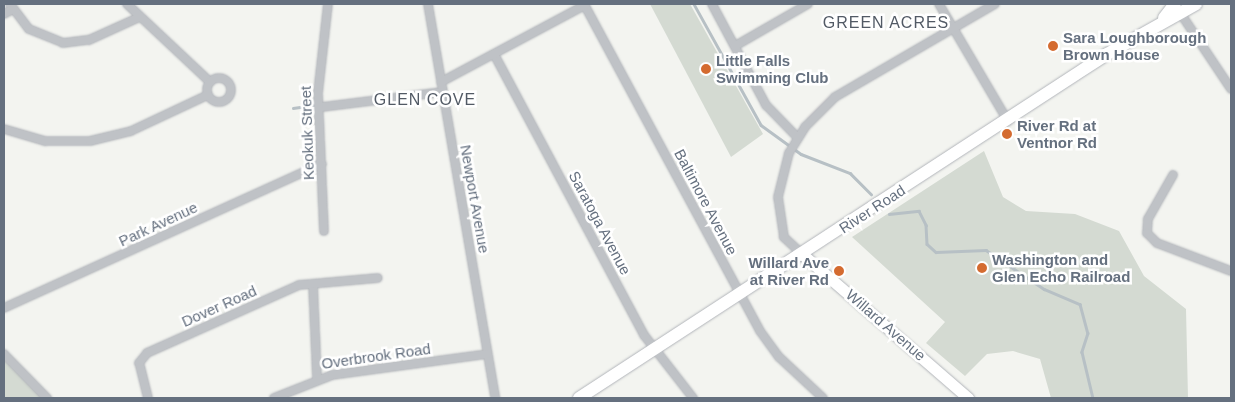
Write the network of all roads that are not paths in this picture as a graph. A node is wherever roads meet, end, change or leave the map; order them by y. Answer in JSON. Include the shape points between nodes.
{"nodes":[{"id":1,"x":127,"y":4,"type":"edge"},
{"id":2,"x":328,"y":4,"type":"edge"},
{"id":3,"x":428,"y":4,"type":"edge"},
{"id":4,"x":585,"y":4,"type":"edge"},
{"id":5,"x":712,"y":4,"type":"edge"},
{"id":6,"x":808,"y":4,"type":"edge"},
{"id":7,"x":939,"y":4,"type":"edge"},
{"id":8,"x":996,"y":4,"type":"edge"},
{"id":9,"x":1196,"y":4,"type":"edge"},
{"id":10,"x":12,"y":6,"type":"edge"},
{"id":11,"x":1179,"y":7,"type":"edge"},
{"id":12,"x":4,"y":14,"type":"edge"},
{"id":13,"x":140,"y":16,"type":"junction"},
{"id":14,"x":953,"y":29,"type":"junction"},
{"id":15,"x":734,"y":46,"type":"junction"},
{"id":16,"x":494,"y":54,"type":"junction"},
{"id":17,"x":210,"y":82,"type":"junction"},
{"id":18,"x":441,"y":82,"type":"junction"},
{"id":19,"x":1231,"y":89,"type":"edge"},
{"id":20,"x":442,"y":92,"type":"junction"},
{"id":21,"x":208,"y":95,"type":"junction"},
{"id":22,"x":322,"y":107,"type":"junction"},
{"id":23,"x":1008,"y":120,"type":"junction"},
{"id":24,"x":4,"y":129,"type":"edge"},
{"id":25,"x":796,"y":141,"type":"junction"},
{"id":26,"x":322,"y":164,"type":"junction"},
{"id":27,"x":1173,"y":175,"type":"dead end"},
{"id":28,"x":324,"y":231,"type":"dead end"},
{"id":29,"x":802,"y":254,"type":"junction"},
{"id":30,"x":1231,"y":271,"type":"edge"},
{"id":31,"x":378,"y":278,"type":"dead end"},
{"id":32,"x":313,"y":285,"type":"junction"},
{"id":33,"x":740,"y":294,"type":"junction"},
{"id":34,"x":4,"y":308,"type":"edge"},
{"id":35,"x":656,"y":349,"type":"junction"},
{"id":36,"x":4,"y":354,"type":"edge"},
{"id":37,"x":487,"y":354,"type":"junction"},
{"id":38,"x":317,"y":378,"type":"junction"},
{"id":39,"x":47,"y":398,"type":"edge"},
{"id":40,"x":148,"y":398,"type":"edge"},
{"id":41,"x":274,"y":398,"type":"edge"},
{"id":42,"x":495,"y":398,"type":"edge"},
{"id":43,"x":579,"y":398,"type":"edge"},
{"id":44,"x":693,"y":398,"type":"edge"},
{"id":45,"x":823,"y":398,"type":"edge"},
{"id":46,"x":968,"y":398,"type":"edge"}],
"edges":[{"from":1,"to":13,"type":"street"},
{"from":2,"to":22,"type":"street","name":"Keokuk Street","via":[[318,84]]},
{"from":3,"to":18,"type":"street","name":"Newport Avenue"},
{"from":4,"to":16,"type":"street"},
{"from":4,"to":33,"type":"street","name":"Baltimore Avenue"},
{"from":5,"to":15,"type":"street"},
{"from":6,"to":15,"type":"street"},
{"from":7,"to":14,"type":"street"},
{"from":8,"to":14,"type":"street"},
{"from":9,"to":11,"type":"main road","name":"River Road"},
{"from":10,"to":12,"type":"street"},
{"from":10,"to":13,"type":"street","via":[[38,36],[63,43],[89,40]]},
{"from":11,"to":19,"type":"street"},
{"from":11,"to":23,"type":"main road","name":"River Road"},
{"from":13,"to":17,"type":"street"},
{"from":14,"to":23,"type":"street"},
{"from":14,"to":25,"type":"street","via":[[835,97]]},
{"from":15,"to":25,"type":"street","via":[[766,105]]},
{"from":16,"to":18,"type":"street"},
{"from":16,"to":35,"type":"street","name":"Saratoga Avenue"},
{"from":17,"to":21,"type":"street"},
{"from":17,"to":21,"type":"street","via":[[226,79],[231,93],[221,102]]},
{"from":18,"to":20,"type":"street","name":"Newport Avenue"},
{"from":20,"to":22,"type":"street"},
{"from":20,"to":37,"type":"street","name":"Newport Avenue"},
{"from":21,"to":24,"type":"street","via":[[131,131],[90,141],[53,142]]},
{"from":22,"to":26,"type":"street","name":"Keokuk Street"},
{"from":23,"to":29,"type":"main road","name":"River Road"},
{"from":25,"to":29,"type":"street","via":[[789,153],[778,197],[779,220],[784,237]]},
{"from":26,"to":28,"type":"street","name":"Keokuk Street"},
{"from":26,"to":34,"type":"street","name":"Park Avenue"},
{"from":27,"to":30,"type":"street","via":[[1148,219],[1147,233],[1157,243]]},
{"from":29,"to":33,"type":"main road","name":"River Road"},
{"from":29,"to":46,"type":"street","name":"Willard Avenue"},
{"from":31,"to":32,"type":"street","name":"Dover Road"},
{"from":32,"to":38,"type":"street"},
{"from":32,"to":40,"type":"street","name":"Dover Road","via":[[299,285],[140,359]]},
{"from":33,"to":35,"type":"main road","name":"River Road"},
{"from":33,"to":45,"type":"street","name":"Baltimore Avenue","via":[[769,346]]},
{"from":35,"to":43,"type":"main road","name":"River Road"},
{"from":35,"to":44,"type":"street","name":"Saratoga Avenue"},
{"from":36,"to":39,"type":"street"},
{"from":37,"to":38,"type":"street","name":"Overbrook Road"},
{"from":37,"to":42,"type":"street","name":"Newport Avenue"},
{"from":38,"to":41,"type":"street","name":"Overbrook Road"}]}
